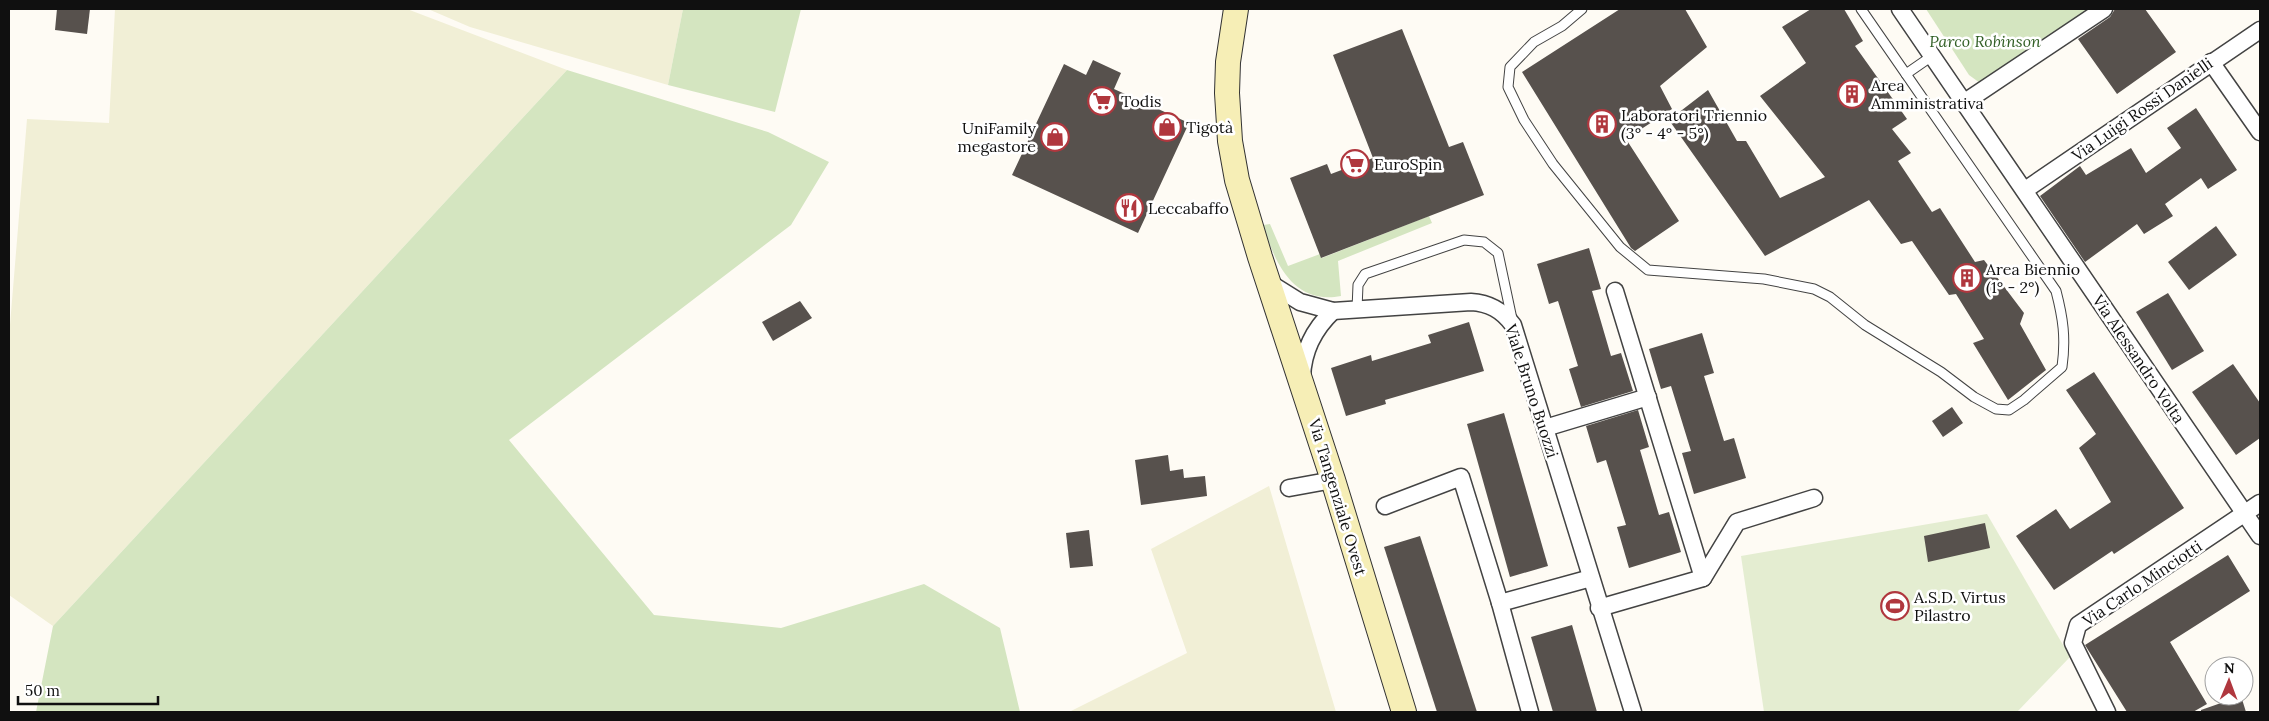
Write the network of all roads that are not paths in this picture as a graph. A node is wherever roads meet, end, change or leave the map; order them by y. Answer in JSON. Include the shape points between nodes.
{"nodes":[{"id":1,"x":1236,"y":9,"type":"edge"},
{"id":2,"x":1582,"y":9,"type":"edge"},
{"id":3,"x":1861,"y":9,"type":"edge"},
{"id":4,"x":1900,"y":9,"type":"edge"},
{"id":5,"x":2104,"y":9,"type":"edge"},
{"id":6,"x":2260,"y":30,"type":"edge"},
{"id":7,"x":1932,"y":56,"type":"junction"},
{"id":8,"x":2211,"y":62,"type":"junction"},
{"id":9,"x":1906,"y":74,"type":"junction"},
{"id":10,"x":1965,"y":102,"type":"junction"},
{"id":11,"x":2260,"y":132,"type":"edge"},
{"id":12,"x":2025,"y":190,"type":"junction"},
{"id":13,"x":1268,"y":282,"type":"junction"},
{"id":14,"x":1615,"y":291,"type":"dead end"},
{"id":15,"x":1357,"y":309,"type":"junction"},
{"id":16,"x":1333,"y":311,"type":"junction"},
{"id":17,"x":1513,"y":324,"type":"junction"},
{"id":18,"x":1301,"y":382,"type":"junction"},
{"id":19,"x":1648,"y":397,"type":"junction"},
{"id":20,"x":1545,"y":428,"type":"junction"},
{"id":21,"x":1333,"y":480,"type":"junction"},
{"id":22,"x":1289,"y":488,"type":"dead end"},
{"id":23,"x":1814,"y":498,"type":"dead end"},
{"id":24,"x":2260,"y":503,"type":"edge"},
{"id":25,"x":1385,"y":506,"type":"dead end"},
{"id":26,"x":2245,"y":514,"type":"junction"},
{"id":27,"x":2260,"y":536,"type":"edge"},
{"id":28,"x":1591,"y":578,"type":"junction"},
{"id":29,"x":1703,"y":578,"type":"junction"},
{"id":30,"x":1500,"y":603,"type":"junction"},
{"id":31,"x":1599,"y":608,"type":"junction"},
{"id":32,"x":1404,"y":712,"type":"edge"},
{"id":33,"x":1530,"y":712,"type":"edge"},
{"id":34,"x":1633,"y":712,"type":"edge"},
{"id":35,"x":2107,"y":712,"type":"edge"}],
"edges":[{"from":1,"to":13,"type":"main road","name":"Via Tangenziale Ovest","via":[[1228,62],[1230,141],[1237,180]]},
{"from":2,"to":9,"type":"lane","via":[[1522,54],[1510,67],[1508,87],[1524,120],[1553,164],[1620,247],[1648,270],[1764,279],[1814,289],[1974,397],[1996,409],[2009,410],[2062,367],[2064,320],[2056,291]]},
{"from":3,"to":9,"type":"lane"},
{"from":4,"to":7,"type":"street","name":"Via Alessandro Volta"},
{"from":5,"to":10,"type":"street"},
{"from":6,"to":8,"type":"street","name":"Via Luigi Rossi Danielli"},
{"from":7,"to":9,"type":"lane"},
{"from":7,"to":10,"type":"street","name":"Via Alessandro Volta"},
{"from":8,"to":11,"type":"street"},
{"from":8,"to":12,"type":"street","name":"Via Luigi Rossi Danielli"},
{"from":10,"to":12,"type":"street","name":"Via Alessandro Volta"},
{"from":12,"to":26,"type":"street","name":"Via Alessandro Volta"},
{"from":13,"to":16,"type":"street","via":[[1300,302]]},
{"from":13,"to":18,"type":"main road","name":"Via Tangenziale Ovest"},
{"from":14,"to":19,"type":"street"},
{"from":15,"to":16,"type":"street","name":"Viale Bruno Buozzi"},
{"from":15,"to":17,"type":"street","name":"Viale Bruno Buozzi","via":[[1480,303],[1497,309]]},
{"from":15,"to":17,"type":"lane","via":[[1358,285],[1365,274],[1464,240],[1484,242],[1498,253]]},
{"from":16,"to":18,"type":"street","via":[[1310,341]]},
{"from":17,"to":20,"type":"street","name":"Viale Bruno Buozzi"},
{"from":18,"to":21,"type":"main road","name":"Via Tangenziale Ovest"},
{"from":19,"to":20,"type":"street"},
{"from":19,"to":29,"type":"street"},
{"from":20,"to":28,"type":"street","name":"Viale Bruno Buozzi"},
{"from":21,"to":22,"type":"street"},
{"from":21,"to":32,"type":"main road","name":"Via Tangenziale Ovest"},
{"from":23,"to":29,"type":"street","via":[[1737,522]]},
{"from":24,"to":26,"type":"street","name":"Via Carlo Minciotti"},
{"from":25,"to":30,"type":"street","via":[[1460,477]]},
{"from":26,"to":27,"type":"street","name":"Via Alessandro Volta"},
{"from":26,"to":35,"type":"street","name":"Via Carlo Minciotti","via":[[2078,625],[2073,643]]},
{"from":28,"to":30,"type":"street"},
{"from":28,"to":31,"type":"street","name":"Viale Bruno Buozzi"},
{"from":29,"to":31,"type":"street"},
{"from":30,"to":33,"type":"street"},
{"from":31,"to":34,"type":"street","name":"Viale Bruno Buozzi"}]}
